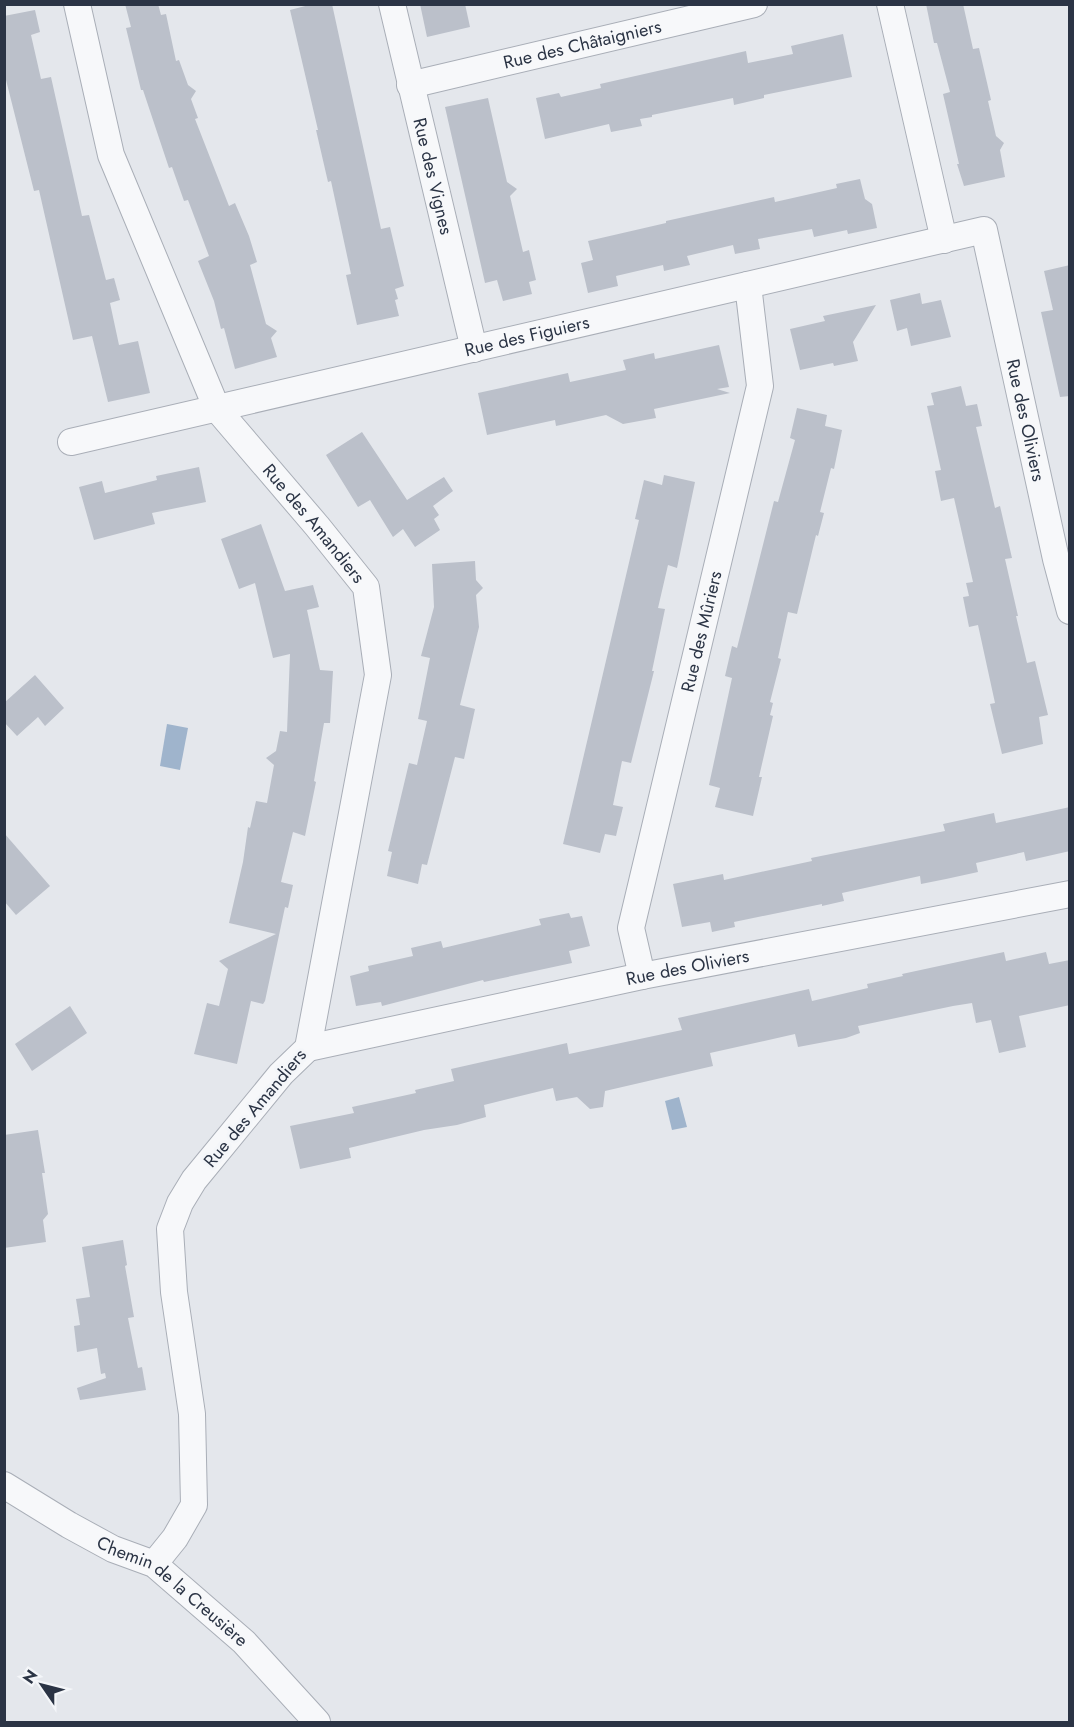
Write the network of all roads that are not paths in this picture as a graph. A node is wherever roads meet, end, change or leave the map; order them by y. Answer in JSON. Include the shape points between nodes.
{"nodes":[{"id":1,"x":76,"y":4,"type":"edge"},
{"id":2,"x":392,"y":4,"type":"edge"},
{"id":3,"x":754,"y":4,"type":"edge"},
{"id":4,"x":890,"y":4,"type":"edge"},
{"id":5,"x":410,"y":84,"type":"junction"},
{"id":6,"x":984,"y":230,"type":"joint"},
{"id":7,"x":944,"y":240,"type":"junction"},
{"id":8,"x":748,"y":285,"type":"junction"},
{"id":9,"x":474,"y":349,"type":"junction"},
{"id":10,"x":217,"y":409,"type":"junction"},
{"id":11,"x":71,"y":442,"type":"dead end"},
{"id":12,"x":1070,"y":610,"type":"edge"},
{"id":13,"x":1070,"y":894,"type":"edge"},
{"id":14,"x":642,"y":976,"type":"junction"},
{"id":15,"x":308,"y":1048,"type":"junction"},
{"id":16,"x":4,"y":1485,"type":"edge"},
{"id":17,"x":154,"y":1564,"type":"junction"},
{"id":18,"x":317,"y":1722,"type":"edge"}],
"edges":[{"from":1,"to":10,"type":"street","name":"Rue des Amandiers","via":[[111,155]]},
{"from":2,"to":5,"type":"street","name":"Rue des Vignes"},
{"from":3,"to":5,"type":"street","name":"Rue des Châtaigniers"},
{"from":4,"to":7,"type":"street"},
{"from":5,"to":9,"type":"street","name":"Rue des Vignes"},
{"from":6,"to":7,"type":"street","name":"Rue des Figuiers"},
{"from":6,"to":12,"type":"street","name":"Rue des Oliviers"},
{"from":7,"to":8,"type":"street","name":"Rue des Figuiers"},
{"from":8,"to":9,"type":"street","name":"Rue des Figuiers"},
{"from":8,"to":14,"type":"street","name":"Rue des Mûriers","via":[[760,386],[631,928]]},
{"from":9,"to":10,"type":"street","name":"Rue des Figuiers"},
{"from":10,"to":11,"type":"street","name":"Rue des Figuiers"},
{"from":10,"to":15,"type":"street","name":"Rue des Amandiers","via":[[366,587],[378,675]]},
{"from":13,"to":14,"type":"street","name":"Rue des Oliviers"},
{"from":14,"to":15,"type":"street","name":"Rue des Oliviers"},
{"from":15,"to":17,"type":"street","name":"Rue des Amandiers","via":[[281,1074],[194,1180],[170,1229],[174,1292],[192,1414],[194,1505]]},
{"from":16,"to":17,"type":"street","name":"Chemin de la Creusière","via":[[113,1549]]},
{"from":17,"to":18,"type":"street","name":"Chemin de la Creusière","via":[[244,1642]]}]}
